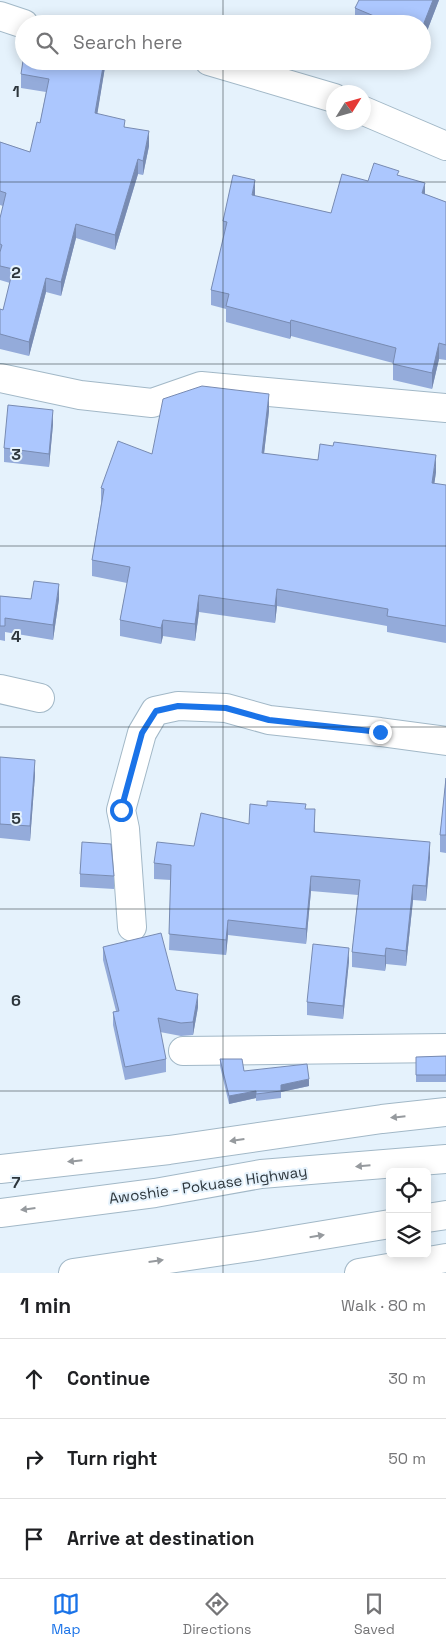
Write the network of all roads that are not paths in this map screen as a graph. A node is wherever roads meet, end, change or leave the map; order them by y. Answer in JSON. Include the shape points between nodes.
{"nodes":[{"id":1,"x":0,"y":16,"type":"edge"},
{"id":2,"x":15,"y":21,"type":"edge"},
{"id":3,"x":239,"y":70,"type":"edge"},
{"id":4,"x":326,"y":96,"type":"edge"},
{"id":5,"x":371,"y":114,"type":"edge"},
{"id":6,"x":446,"y":146,"type":"edge"},
{"id":7,"x":0,"y":378,"type":"edge"},
{"id":8,"x":446,"y":408,"type":"edge"},
{"id":9,"x":0,"y":689,"type":"edge"},
{"id":10,"x":40,"y":698,"type":"dead end"},
{"id":11,"x":446,"y":741,"type":"edge"},
{"id":12,"x":132,"y":927,"type":"dead end"},
{"id":13,"x":446,"y":1048,"type":"edge"},
{"id":14,"x":183,"y":1051,"type":"dead end"},
{"id":15,"x":446,"y":1112,"type":"edge"},
{"id":16,"x":446,"y":1158,"type":"edge"},
{"id":17,"x":0,"y":1169,"type":"edge"},
{"id":18,"x":0,"y":1213,"type":"edge"},
{"id":19,"x":446,"y":1215,"type":"edge"},
{"id":20,"x":431,"y":1217,"type":"edge"},
{"id":21,"x":386,"y":1225,"type":"edge"},
{"id":22,"x":446,"y":1258,"type":"edge"},
{"id":23,"x":74,"y":1273,"type":"edge"},
{"id":24,"x":359,"y":1273,"type":"edge"}],
"edges":[{"from":1,"to":2,"type":"street"},
{"from":3,"to":4,"type":"street"},
{"from":5,"to":6,"type":"street"},
{"from":7,"to":8,"type":"street","via":[[80,394],[152,403],[201,386]]},
{"from":9,"to":10,"type":"street"},
{"from":11,"to":12,"type":"street","via":[[269,720],[226,708],[178,706],[156,711],[142,733],[121,810]]},
{"from":13,"to":14,"type":"street"},
{"from":15,"to":17,"type":"street","one_way":true,"via":[[169,1150]]},
{"from":16,"to":18,"type":"street","name":"Awoshie - Pokuase Highway","one_way":true,"via":[[261,1174],[155,1193]]},
{"from":19,"to":20,"type":"street"},
{"from":23,"to":21,"type":"street","one_way":true},
{"from":22,"to":24,"type":"street"}]}
